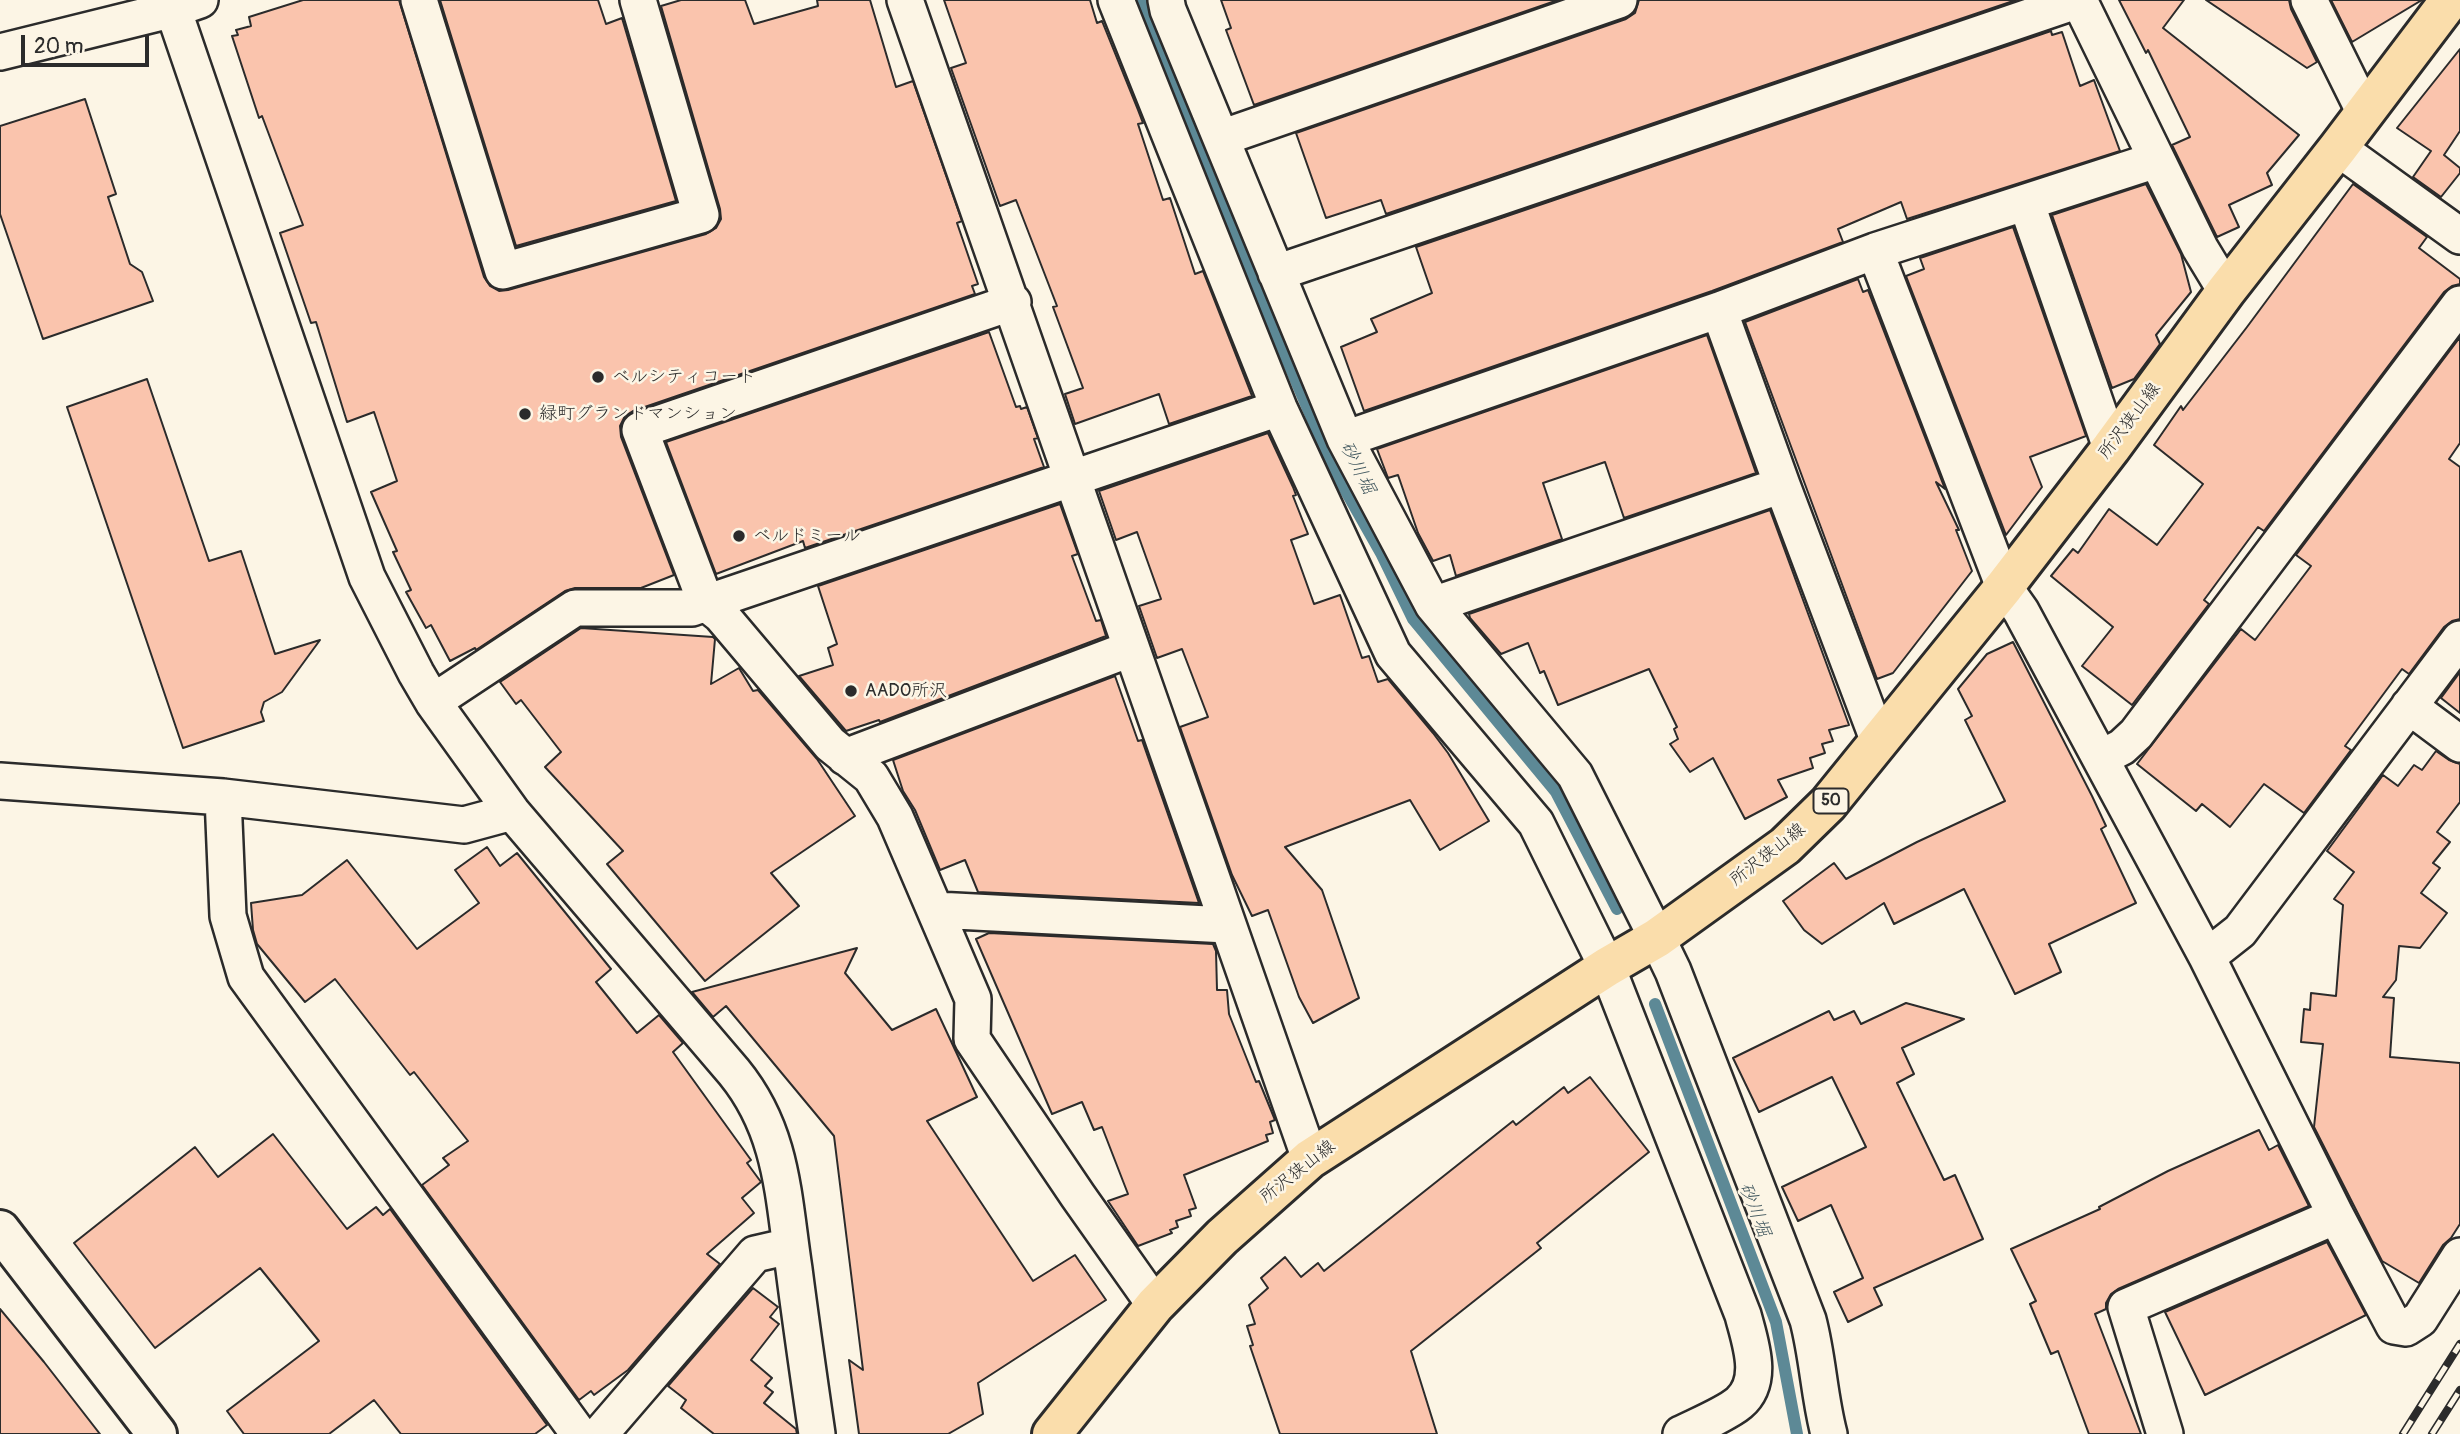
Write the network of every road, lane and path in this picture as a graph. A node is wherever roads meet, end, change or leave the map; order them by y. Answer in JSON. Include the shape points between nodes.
{"nodes":[{"id":1,"x":419,"y":0,"type":"edge"},
{"id":2,"x":638,"y":0,"type":"edge"},
{"id":3,"x":905,"y":0,"type":"edge"},
{"id":4,"x":1116,"y":0,"type":"edge"},
{"id":5,"x":1166,"y":0,"type":"edge"},
{"id":6,"x":1619,"y":0,"type":"edge"},
{"id":7,"x":2309,"y":0,"type":"edge"},
{"id":8,"x":2450,"y":0,"type":"edge"},
{"id":9,"x":181,"y":3,"type":"edge"},
{"id":10,"x":0,"y":52,"type":"edge"},
{"id":11,"x":2365,"y":113,"type":"junction"},
{"id":12,"x":1220,"y":138,"type":"junction"},
{"id":13,"x":2338,"y":148,"type":"junction"},
{"id":14,"x":2156,"y":160,"type":"junction"},
{"id":15,"x":2026,"y":202,"type":"junction"},
{"id":16,"x":2460,"y":236,"type":"edge"},
{"id":17,"x":1875,"y":251,"type":"junction"},
{"id":18,"x":1276,"y":273,"type":"junction"},
{"id":19,"x":2226,"y":291,"type":"junction"},
{"id":20,"x":1013,"y":302,"type":"junction"},
{"id":21,"x":2460,"y":304,"type":"edge"},
{"id":22,"x":1719,"y":310,"type":"junction"},
{"id":23,"x":1279,"y":408,"type":"junction"},
{"id":24,"x":1345,"y":439,"type":"junction"},
{"id":25,"x":2110,"y":448,"type":"junction"},
{"id":26,"x":1073,"y":476,"type":"junction"},
{"id":27,"x":1782,"y":485,"type":"junction"},
{"id":28,"x":2004,"y":587,"type":"junction"},
{"id":29,"x":706,"y":603,"type":"junction"},
{"id":30,"x":1433,"y":605,"type":"junction"},
{"id":31,"x":2460,"y":639,"type":"edge"},
{"id":32,"x":1130,"y":649,"type":"junction"},
{"id":33,"x":433,"y":702,"type":"junction"},
{"id":34,"x":2409,"y":706,"type":"junction"},
{"id":35,"x":1879,"y":742,"type":"junction"},
{"id":36,"x":2460,"y":744,"type":"edge"},
{"id":37,"x":845,"y":757,"type":"junction"},
{"id":38,"x":2101,"y":758,"type":"junction"},
{"id":39,"x":0,"y":781,"type":"edge"},
{"id":40,"x":223,"y":797,"type":"junction"},
{"id":41,"x":512,"y":812,"type":"junction"},
{"id":42,"x":936,"y":910,"type":"junction"},
{"id":43,"x":1227,"y":925,"type":"junction"},
{"id":44,"x":1657,"y":938,"type":"junction"},
{"id":45,"x":2207,"y":957,"type":"junction"},
{"id":46,"x":1607,"y":967,"type":"junction"},
{"id":47,"x":1310,"y":1159,"type":"junction"},
{"id":48,"x":2336,"y":1216,"type":"junction"},
{"id":49,"x":2,"y":1238,"type":"edge"},
{"id":50,"x":790,"y":1246,"type":"junction"},
{"id":51,"x":2460,"y":1256,"type":"edge"},
{"id":52,"x":1155,"y":1305,"type":"junction"},
{"id":53,"x":157,"y":1434,"type":"edge"},
{"id":54,"x":579,"y":1434,"type":"edge"},
{"id":55,"x":600,"y":1434,"type":"edge"},
{"id":56,"x":817,"y":1434,"type":"edge"},
{"id":57,"x":1052,"y":1434,"type":"edge"},
{"id":58,"x":1681,"y":1434,"type":"edge"},
{"id":59,"x":1829,"y":1434,"type":"edge"},
{"id":60,"x":2165,"y":1434,"type":"edge"}],
"edges":[{"from":1,"to":2,"type":"street","via":[[503,271],[701,215]]},
{"from":3,"to":20,"type":"street"},
{"from":4,"to":23,"type":"street"},
{"from":5,"to":12,"type":"street"},
{"from":6,"to":12,"type":"street"},
{"from":7,"to":11,"type":"street"},
{"from":8,"to":11,"type":"main road","name":"所沢狭山線","number":"50"},
{"from":9,"to":10,"type":"street"},
{"from":9,"to":33,"type":"street","via":[[367,577]]},
{"from":11,"to":13,"type":"main road","name":"所沢狭山線","number":"50"},
{"from":12,"to":18,"type":"street"},
{"from":13,"to":16,"type":"street"},
{"from":13,"to":19,"type":"main road","name":"所沢狭山線","number":"50"},
{"from":14,"to":15,"type":"street"},
{"from":14,"to":18,"type":"street","via":[[2079,0]]},
{"from":14,"to":19,"type":"street"},
{"from":15,"to":17,"type":"street"},
{"from":15,"to":25,"type":"street"},
{"from":17,"to":22,"type":"street"},
{"from":17,"to":28,"type":"street"},
{"from":18,"to":24,"type":"street"},
{"from":19,"to":25,"type":"main road","name":"所沢狭山線","number":"50"},
{"from":20,"to":26,"type":"street"},
{"from":20,"to":29,"type":"street","via":[[640,430]]},
{"from":21,"to":38,"type":"street","via":[[2136,734]]},
{"from":22,"to":24,"type":"street"},
{"from":22,"to":27,"type":"street"},
{"from":23,"to":26,"type":"street"},
{"from":23,"to":46,"type":"street","via":[[1393,654],[1536,823]]},
{"from":24,"to":30,"type":"street"},
{"from":25,"to":28,"type":"main road","name":"所沢狭山線","number":"50"},
{"from":26,"to":29,"type":"street"},
{"from":26,"to":32,"type":"street"},
{"from":27,"to":30,"type":"street"},
{"from":27,"to":35,"type":"street"},
{"from":28,"to":35,"type":"main road","name":"所沢狭山線","number":"50"},
{"from":28,"to":38,"type":"street"},
{"from":29,"to":33,"type":"street","via":[[692,608],[575,608]]},
{"from":29,"to":37,"type":"street"},
{"from":30,"to":44,"type":"street","via":[[1575,775]]},
{"from":31,"to":34,"type":"street"},
{"from":32,"to":37,"type":"street"},
{"from":32,"to":43,"type":"street"},
{"from":33,"to":41,"type":"street"},
{"from":34,"to":36,"type":"street"},
{"from":34,"to":45,"type":"street","via":[[2240,931]]},
{"from":35,"to":44,"type":"main road","name":"所沢狭山線","number":"50","via":[[1828,804],[1785,846]]},
{"from":37,"to":42,"type":"street","via":[[870,777],[895,817]]},
{"from":38,"to":45,"type":"street"},
{"from":39,"to":40,"type":"street"},
{"from":40,"to":41,"type":"street","via":[[464,825]]},
{"from":40,"to":54,"type":"street","via":[[228,916],[246,977]]},
{"from":41,"to":50,"type":"street","via":[[750,1091],[780,1165]]},
{"from":42,"to":43,"type":"street"},
{"from":42,"to":52,"type":"street","via":[[972,999],[972,1039]]},
{"from":43,"to":47,"type":"street"},
{"from":44,"to":46,"type":"main road","name":"所沢狭山線","number":"50"},
{"from":44,"to":59,"type":"street","via":[[1808,1321]]},
{"from":45,"to":48,"type":"street"},
{"from":46,"to":47,"type":"main road","name":"所沢狭山線","number":"50"},
{"from":46,"to":58,"type":"street","via":[[1743,1315],[1754,1357],[1753,1384],[1740,1403]]},
{"from":47,"to":52,"type":"main road","name":"所沢狭山線","number":"50","via":[[1222,1237]]},
{"from":48,"to":51,"type":"street","via":[[2394,1326],[2406,1328],[2420,1319]]},
{"from":48,"to":60,"type":"street","via":[[2126,1307]]},
{"from":49,"to":53,"type":"street"},
{"from":50,"to":55,"type":"street","via":[[755,1254]]},
{"from":50,"to":56,"type":"street"},
{"from":52,"to":57,"type":"main road","name":"所沢狭山線","number":"50"}]}
